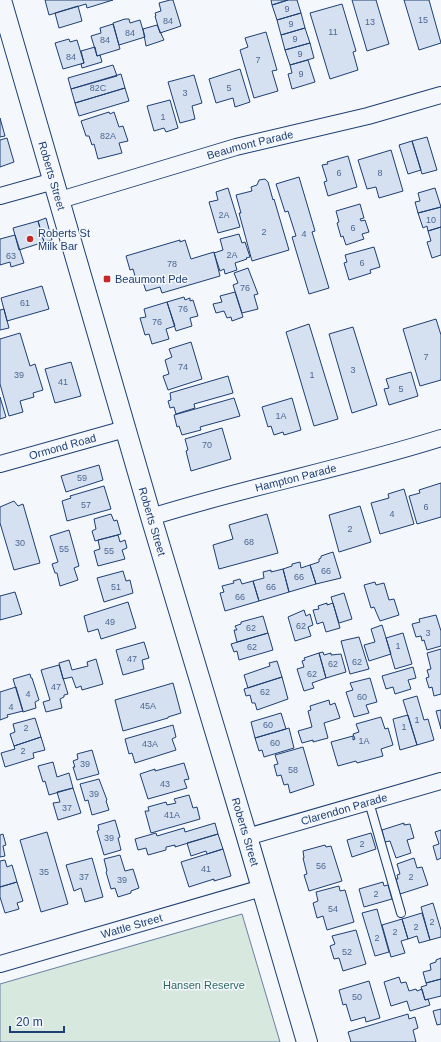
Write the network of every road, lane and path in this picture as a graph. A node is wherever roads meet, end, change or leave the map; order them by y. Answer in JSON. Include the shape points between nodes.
{"nodes":[{"id":1,"x":1,"y":0,"type":"edge"},
{"id":2,"x":441,"y":95,"type":"edge"},
{"id":3,"x":54,"y":181,"type":"junction"},
{"id":4,"x":0,"y":196,"type":"edge"},
{"id":5,"x":60,"y":200,"type":"junction"},
{"id":6,"x":125,"y":429,"type":"junction"},
{"id":7,"x":441,"y":438,"type":"edge"},
{"id":8,"x":0,"y":464,"type":"edge"},
{"id":9,"x":151,"y":517,"type":"junction"},
{"id":10,"x":441,"y":781,"type":"edge"},
{"id":11,"x":369,"y":802,"type":"junction"},
{"id":12,"x":247,"y":837,"type":"junction"},
{"id":13,"x":262,"y":888,"type":"junction"},
{"id":14,"x":401,"y":913,"type":"dead end"},
{"id":15,"x":0,"y":964,"type":"edge"},
{"id":16,"x":307,"y":1042,"type":"edge"}],
"edges":[{"from":1,"to":3,"type":"street","name":"Roberts Street"},
{"from":2,"to":5,"type":"street","name":"Beaumont Parade","via":[[368,116],[236,147]]},
{"from":3,"to":4,"type":"street"},
{"from":3,"to":5,"type":"street","name":"Roberts Street"},
{"from":5,"to":6,"type":"street","name":"Roberts Street"},
{"from":6,"to":8,"type":"street","name":"Ormond Road"},
{"from":6,"to":9,"type":"street","name":"Roberts Street"},
{"from":7,"to":9,"type":"street","name":"Hampton Parade"},
{"from":9,"to":12,"type":"street","name":"Roberts Street"},
{"from":10,"to":11,"type":"street","name":"Clarendon Parade"},
{"from":11,"to":12,"type":"street","name":"Clarendon Parade"},
{"from":11,"to":14,"type":"lane"},
{"from":12,"to":13,"type":"street","name":"Roberts Street"},
{"from":13,"to":15,"type":"street","name":"Wattle Street"},
{"from":13,"to":16,"type":"street","name":"Roberts Street"}]}
